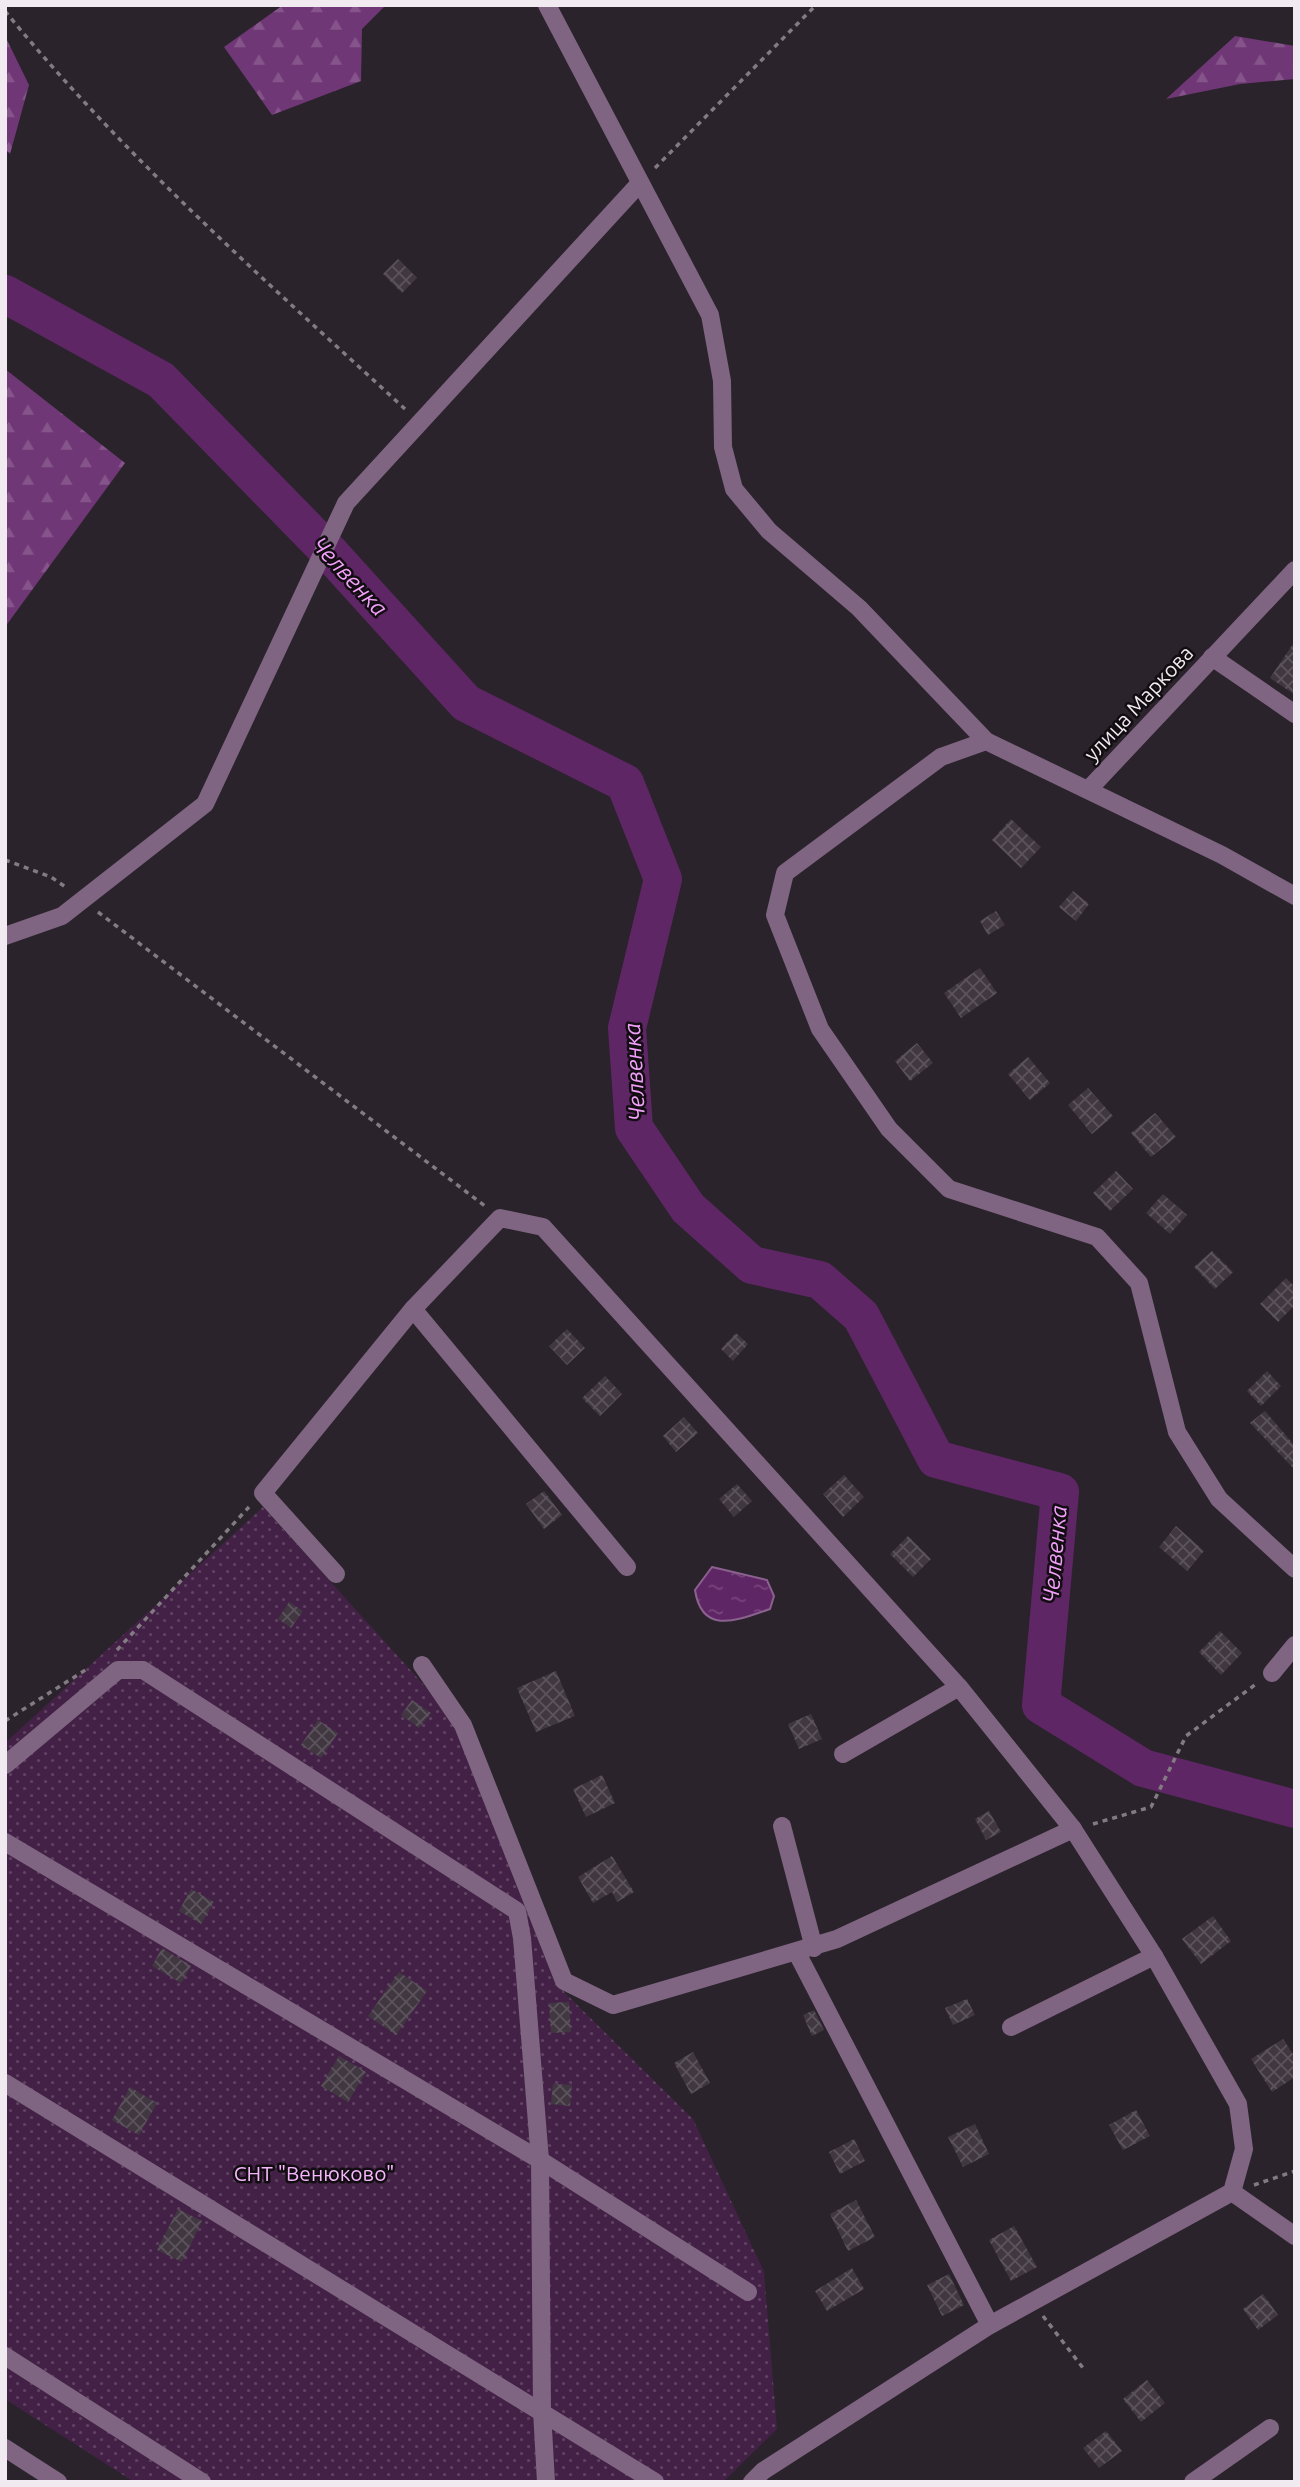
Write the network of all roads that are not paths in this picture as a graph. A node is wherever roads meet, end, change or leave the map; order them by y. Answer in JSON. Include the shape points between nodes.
{"nodes":[{"id":1,"x":547,"y":5,"type":"edge"},
{"id":2,"x":639,"y":184,"type":"junction"},
{"id":3,"x":1295,"y":570,"type":"edge"},
{"id":4,"x":1212,"y":657,"type":"junction"},
{"id":5,"x":1295,"y":714,"type":"edge"},
{"id":6,"x":986,"y":741,"type":"junction"},
{"id":7,"x":1088,"y":790,"type":"junction"},
{"id":8,"x":1295,"y":896,"type":"edge"},
{"id":9,"x":5,"y":936,"type":"edge"},
{"id":10,"x":413,"y":1309,"type":"junction"},
{"id":11,"x":627,"y":1567,"type":"dead end"},
{"id":12,"x":1295,"y":1569,"type":"edge"},
{"id":13,"x":336,"y":1574,"type":"dead end"},
{"id":14,"x":1295,"y":1645,"type":"edge"},
{"id":15,"x":422,"y":1665,"type":"dead end"},
{"id":16,"x":1272,"y":1673,"type":"road end"},
{"id":17,"x":960,"y":1686,"type":"junction"},
{"id":18,"x":844,"y":1754,"type":"dead end"},
{"id":19,"x":5,"y":1765,"type":"edge"},
{"id":20,"x":782,"y":1826,"type":"dead end"},
{"id":21,"x":1073,"y":1829,"type":"junction"},
{"id":22,"x":5,"y":1842,"type":"edge"},
{"id":23,"x":805,"y":1950,"type":"junction"},
{"id":24,"x":1154,"y":1956,"type":"junction"},
{"id":25,"x":1011,"y":2027,"type":"dead end"},
{"id":26,"x":5,"y":2083,"type":"edge"},
{"id":27,"x":540,"y":2160,"type":"junction"},
{"id":28,"x":1232,"y":2192,"type":"junction"},
{"id":29,"x":1295,"y":2236,"type":"edge"},
{"id":30,"x":748,"y":2292,"type":"dead end"},
{"id":31,"x":990,"y":2325,"type":"junction"},
{"id":32,"x":5,"y":2356,"type":"edge"},
{"id":33,"x":542,"y":2411,"type":"junction"},
{"id":34,"x":1270,"y":2428,"type":"dead end"},
{"id":35,"x":5,"y":2448,"type":"edge"},
{"id":36,"x":58,"y":2482,"type":"edge"},
{"id":37,"x":202,"y":2482,"type":"edge"},
{"id":38,"x":546,"y":2482,"type":"edge"},
{"id":39,"x":655,"y":2482,"type":"edge"},
{"id":40,"x":752,"y":2482,"type":"edge"},
{"id":41,"x":1194,"y":2482,"type":"edge"}],
"edges":[{"from":1,"to":2,"type":"street"},
{"from":2,"to":6,"type":"street","via":[[710,315],[722,381],[723,447],[734,489],[769,531],[859,608]]},
{"from":2,"to":9,"type":"street","via":[[346,503],[205,804],[62,916]]},
{"from":3,"to":4,"type":"street","name":"улица Маркова"},
{"from":4,"to":5,"type":"street"},
{"from":4,"to":7,"type":"street","name":"улица Маркова"},
{"from":6,"to":7,"type":"street"},
{"from":6,"to":12,"type":"street","via":[[941,757],[785,873],[775,915],[820,1029],[889,1129],[949,1189],[1097,1237],[1139,1283],[1177,1432],[1219,1499]]},
{"from":7,"to":8,"type":"street","name":"улица Маркова"},
{"from":10,"to":11,"type":"street"},
{"from":10,"to":13,"type":"street","via":[[263,1493]]},
{"from":10,"to":17,"type":"street","via":[[500,1218],[543,1227]]},
{"from":14,"to":16,"type":"street"},
{"from":15,"to":23,"type":"street","via":[[463,1725],[564,1981],[613,2005]]},
{"from":17,"to":18,"type":"street"},
{"from":17,"to":21,"type":"street"},
{"from":19,"to":27,"type":"street","via":[[118,1670],[143,1670],[517,1911]]},
{"from":20,"to":23,"type":"street"},
{"from":21,"to":23,"type":"street"},
{"from":21,"to":24,"type":"street"},
{"from":22,"to":27,"type":"street"},
{"from":23,"to":31,"type":"street"},
{"from":24,"to":25,"type":"street"},
{"from":24,"to":28,"type":"street","via":[[1238,2104],[1244,2149]]},
{"from":26,"to":33,"type":"street"},
{"from":27,"to":30,"type":"street"},
{"from":27,"to":33,"type":"street"},
{"from":28,"to":29,"type":"street"},
{"from":28,"to":31,"type":"street"},
{"from":31,"to":40,"type":"street"},
{"from":32,"to":37,"type":"street"},
{"from":33,"to":38,"type":"street"},
{"from":33,"to":39,"type":"street"},
{"from":34,"to":41,"type":"street"},
{"from":35,"to":36,"type":"street"}]}
